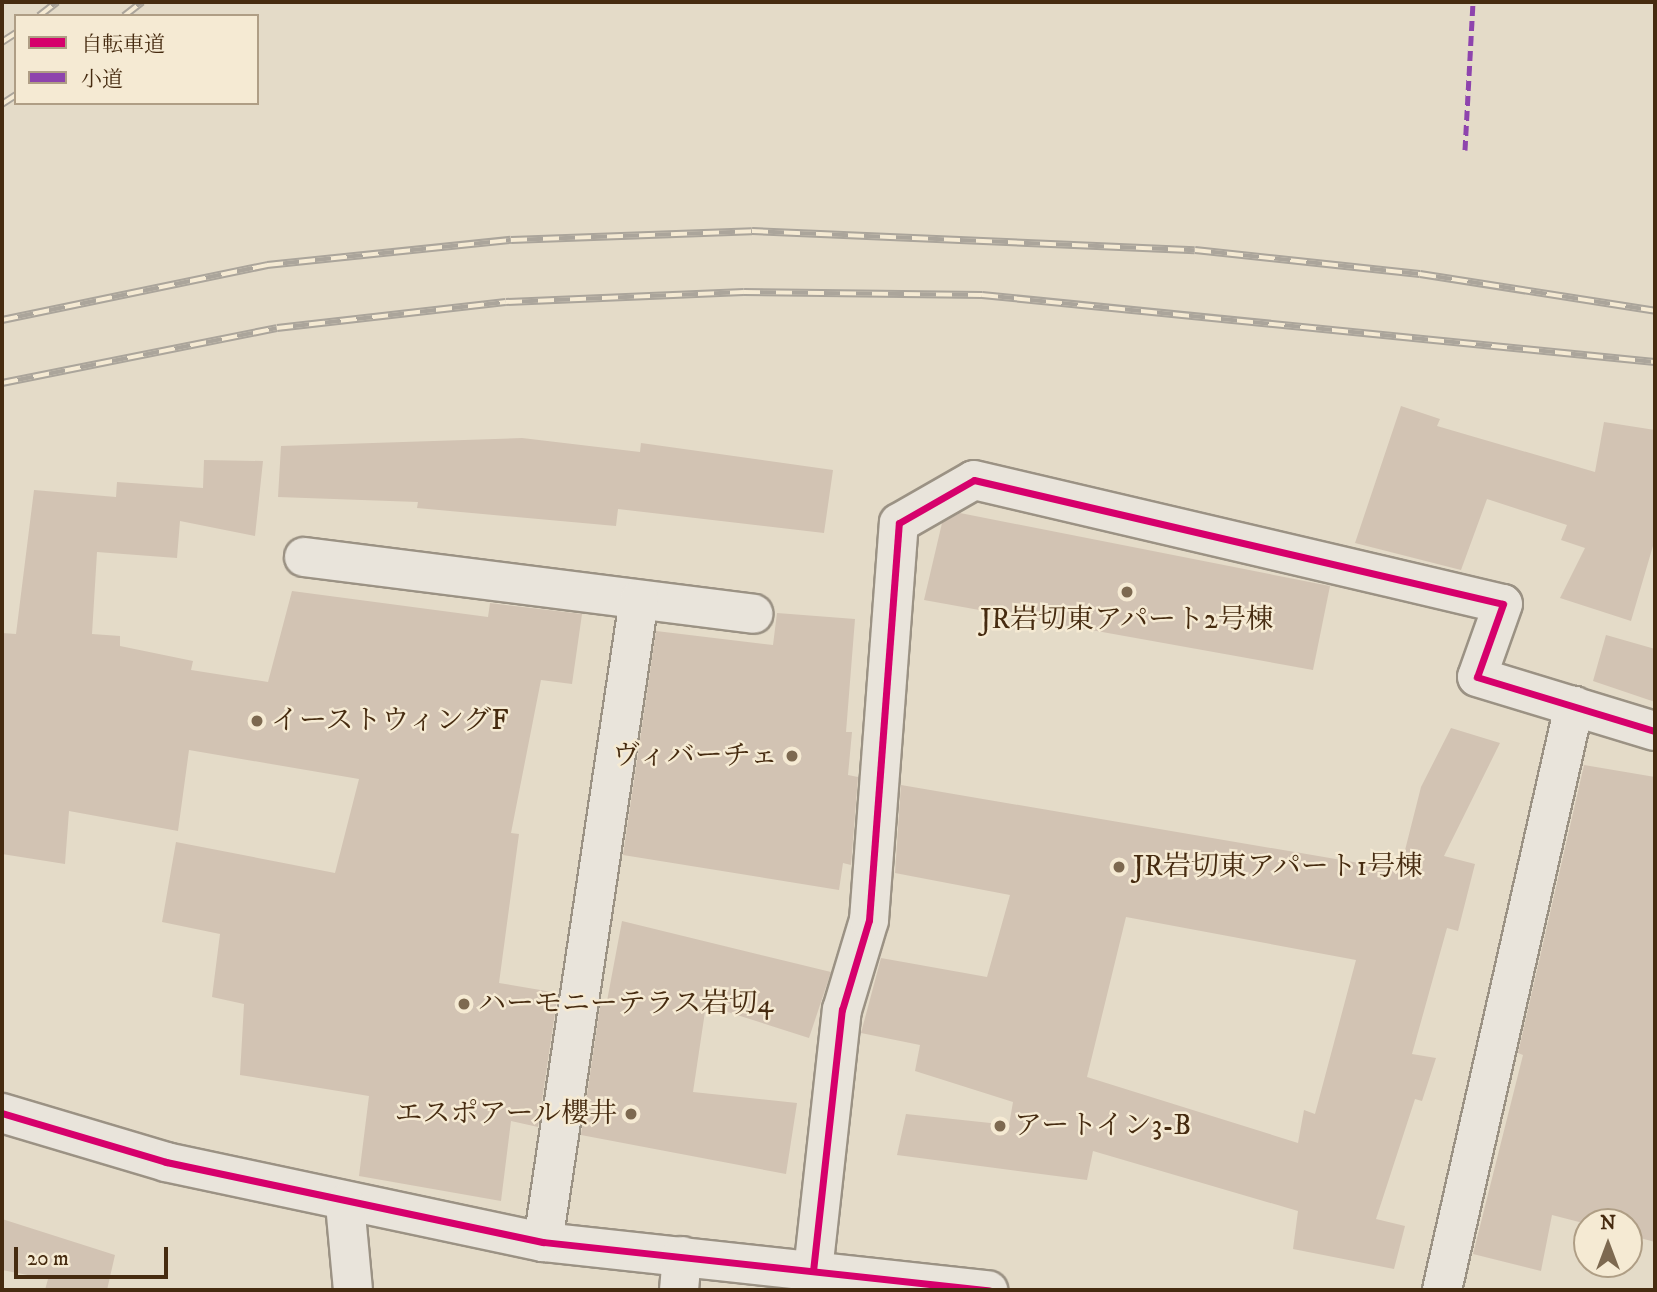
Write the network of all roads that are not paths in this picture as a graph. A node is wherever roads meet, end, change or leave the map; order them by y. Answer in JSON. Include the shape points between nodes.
{"nodes":[{"id":1,"x":304,"y":557,"type":"dead end"},
{"id":2,"x":639,"y":600,"type":"junction"},
{"id":3,"x":753,"y":614,"type":"dead end"},
{"id":4,"x":1574,"y":706,"type":"junction"},
{"id":5,"x":1655,"y":731,"type":"edge"},
{"id":6,"x":2,"y":1113,"type":"edge"},
{"id":7,"x":345,"y":1204,"type":"junction"},
{"id":8,"x":543,"y":1242,"type":"junction"},
{"id":9,"x":814,"y":1271,"type":"junction"},
{"id":10,"x":680,"y":1273,"type":"edge"},
{"id":11,"x":353,"y":1290,"type":"edge"},
{"id":12,"x":988,"y":1290,"type":"edge"},
{"id":13,"x":1442,"y":1290,"type":"edge"}],
"edges":[{"from":1,"to":2,"type":"street"},
{"from":2,"to":3,"type":"street"},
{"from":2,"to":8,"type":"street"},
{"from":4,"to":5,"type":"street"},
{"from":4,"to":9,"type":"street","via":[[1477,677],[1503,604],[974,480],[899,523],[869,920],[842,1010]]},
{"from":4,"to":13,"type":"street"},
{"from":6,"to":7,"type":"street","via":[[166,1162]]},
{"from":7,"to":8,"type":"street"},
{"from":7,"to":11,"type":"street"},
{"from":8,"to":10,"type":"street"},
{"from":9,"to":10,"type":"street"},
{"from":9,"to":12,"type":"street"}]}
